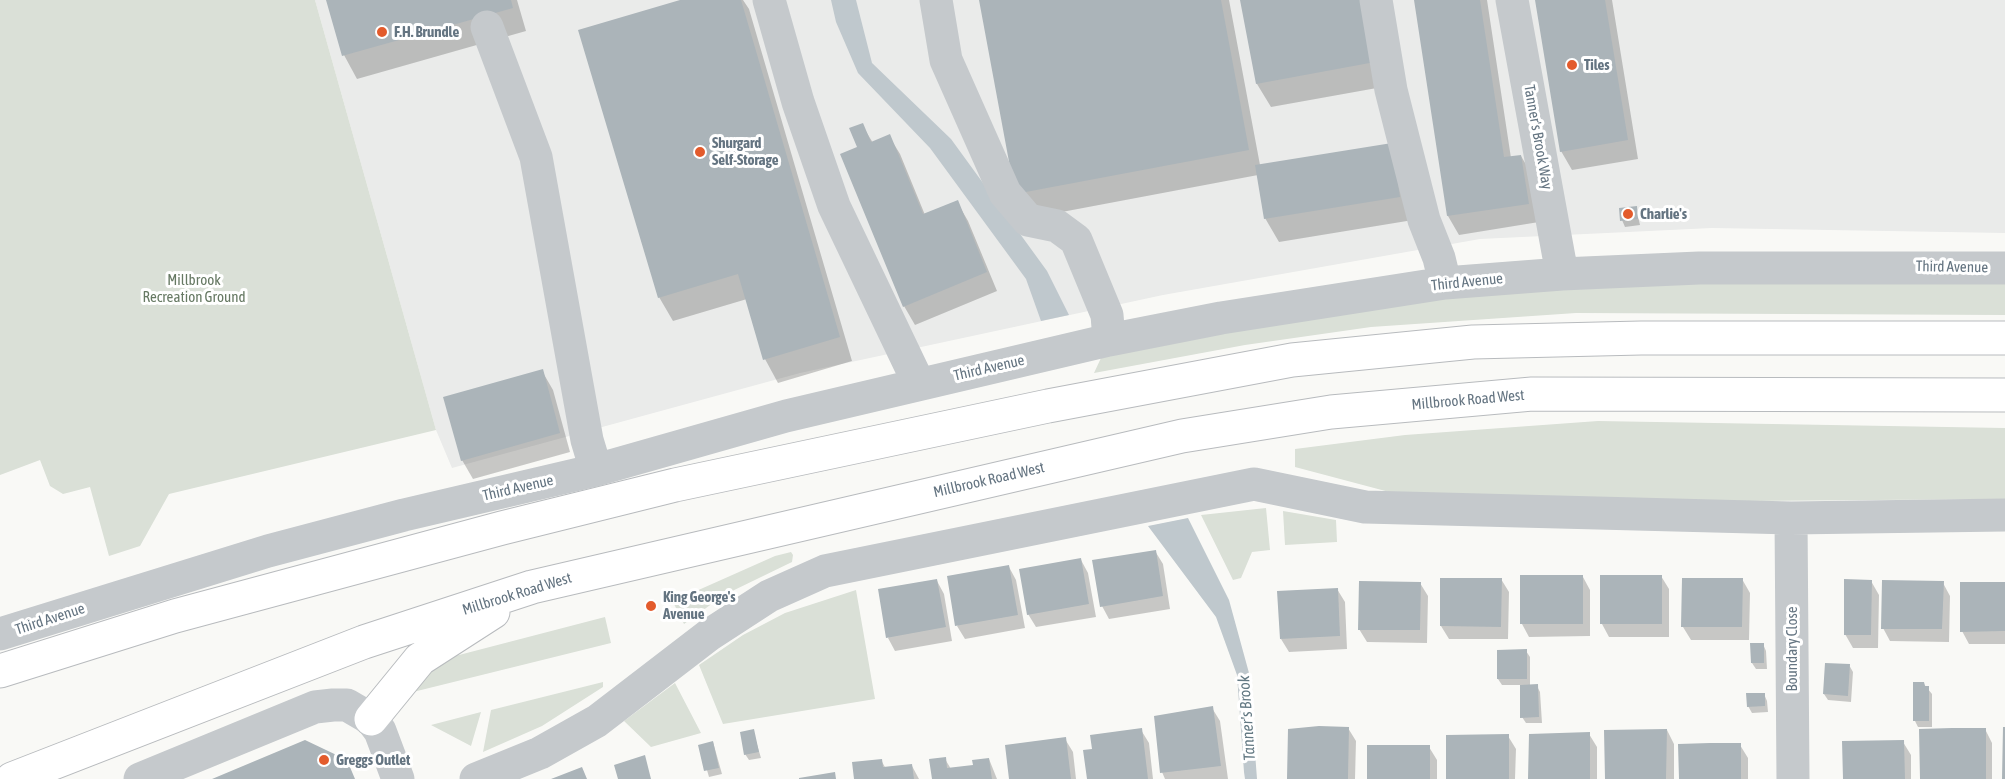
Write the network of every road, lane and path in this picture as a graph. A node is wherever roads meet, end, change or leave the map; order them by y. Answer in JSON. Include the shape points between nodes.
{"nodes":[{"id":1,"x":769,"y":0,"type":"edge"},
{"id":2,"x":936,"y":0,"type":"edge"},
{"id":3,"x":1376,"y":0,"type":"edge"},
{"id":4,"x":1512,"y":0,"type":"edge"},
{"id":5,"x":487,"y":27,"type":"dead end"},
{"id":6,"x":2005,"y":268,"type":"edge"},
{"id":7,"x":1562,"y":274,"type":"junction"},
{"id":8,"x":1445,"y":284,"type":"junction"},
{"id":9,"x":2005,"y":338,"type":"edge"},
{"id":10,"x":1109,"y":340,"type":"junction"},
{"id":11,"x":919,"y":384,"type":"junction"},
{"id":12,"x":2005,"y":394,"type":"edge"},
{"id":13,"x":596,"y":470,"type":"junction"},
{"id":14,"x":2005,"y":515,"type":"edge"},
{"id":15,"x":1791,"y":518,"type":"junction"},
{"id":16,"x":532,"y":587,"type":"junction"},
{"id":17,"x":0,"y":634,"type":"edge"},
{"id":18,"x":0,"y":671,"type":"edge"},
{"id":19,"x":371,"y":719,"type":"junction"},
{"id":20,"x":12,"y":779,"type":"edge"},
{"id":21,"x":140,"y":779,"type":"edge"},
{"id":22,"x":398,"y":779,"type":"edge"},
{"id":23,"x":476,"y":779,"type":"edge"},
{"id":24,"x":1793,"y":779,"type":"edge"}],
"edges":[{"from":1,"to":11,"type":"street","via":[[798,102],[834,206]]},
{"from":2,"to":10,"type":"street","via":[[946,60],[1005,193],[1028,220],[1056,226],[1076,240],[1107,315]]},
{"from":3,"to":8,"type":"street","via":[[1391,90],[1424,220]]},
{"from":4,"to":7,"type":"street","name":"Tanner's Brook Way"},
{"from":5,"to":13,"type":"street","via":[[536,157],[587,440]]},
{"from":6,"to":7,"type":"street","name":"Third Avenue","via":[[1699,268]]},
{"from":7,"to":8,"type":"street","name":"Third Avenue"},
{"from":8,"to":10,"type":"street","name":"Third Avenue","via":[[1221,318]]},
{"from":9,"to":18,"type":"highway","via":[[1473,342],[1292,360],[1048,406],[675,485],[175,616]]},
{"from":10,"to":11,"type":"street","name":"Third Avenue"},
{"from":11,"to":13,"type":"street","name":"Third Avenue","via":[[786,416]]},
{"from":12,"to":16,"type":"highway","name":"Millbrook Road West","via":[[1532,394],[1331,412],[1182,436]]},
{"from":13,"to":17,"type":"street","name":"Third Avenue","via":[[268,551]]},
{"from":14,"to":15,"type":"street"},
{"from":15,"to":23,"type":"street","via":[[1365,507],[1254,484],[1203,493],[825,571],[769,596],[709,634],[597,722],[540,753]]},
{"from":15,"to":24,"type":"street","name":"Boundary Close"},
{"from":16,"to":19,"type":"highway","via":[[420,659]]},
{"from":16,"to":20,"type":"highway","name":"Millbrook Road West","via":[[364,642]]},
{"from":19,"to":21,"type":"street","via":[[347,705],[315,707]]},
{"from":19,"to":22,"type":"street","via":[[380,731]]}]}
